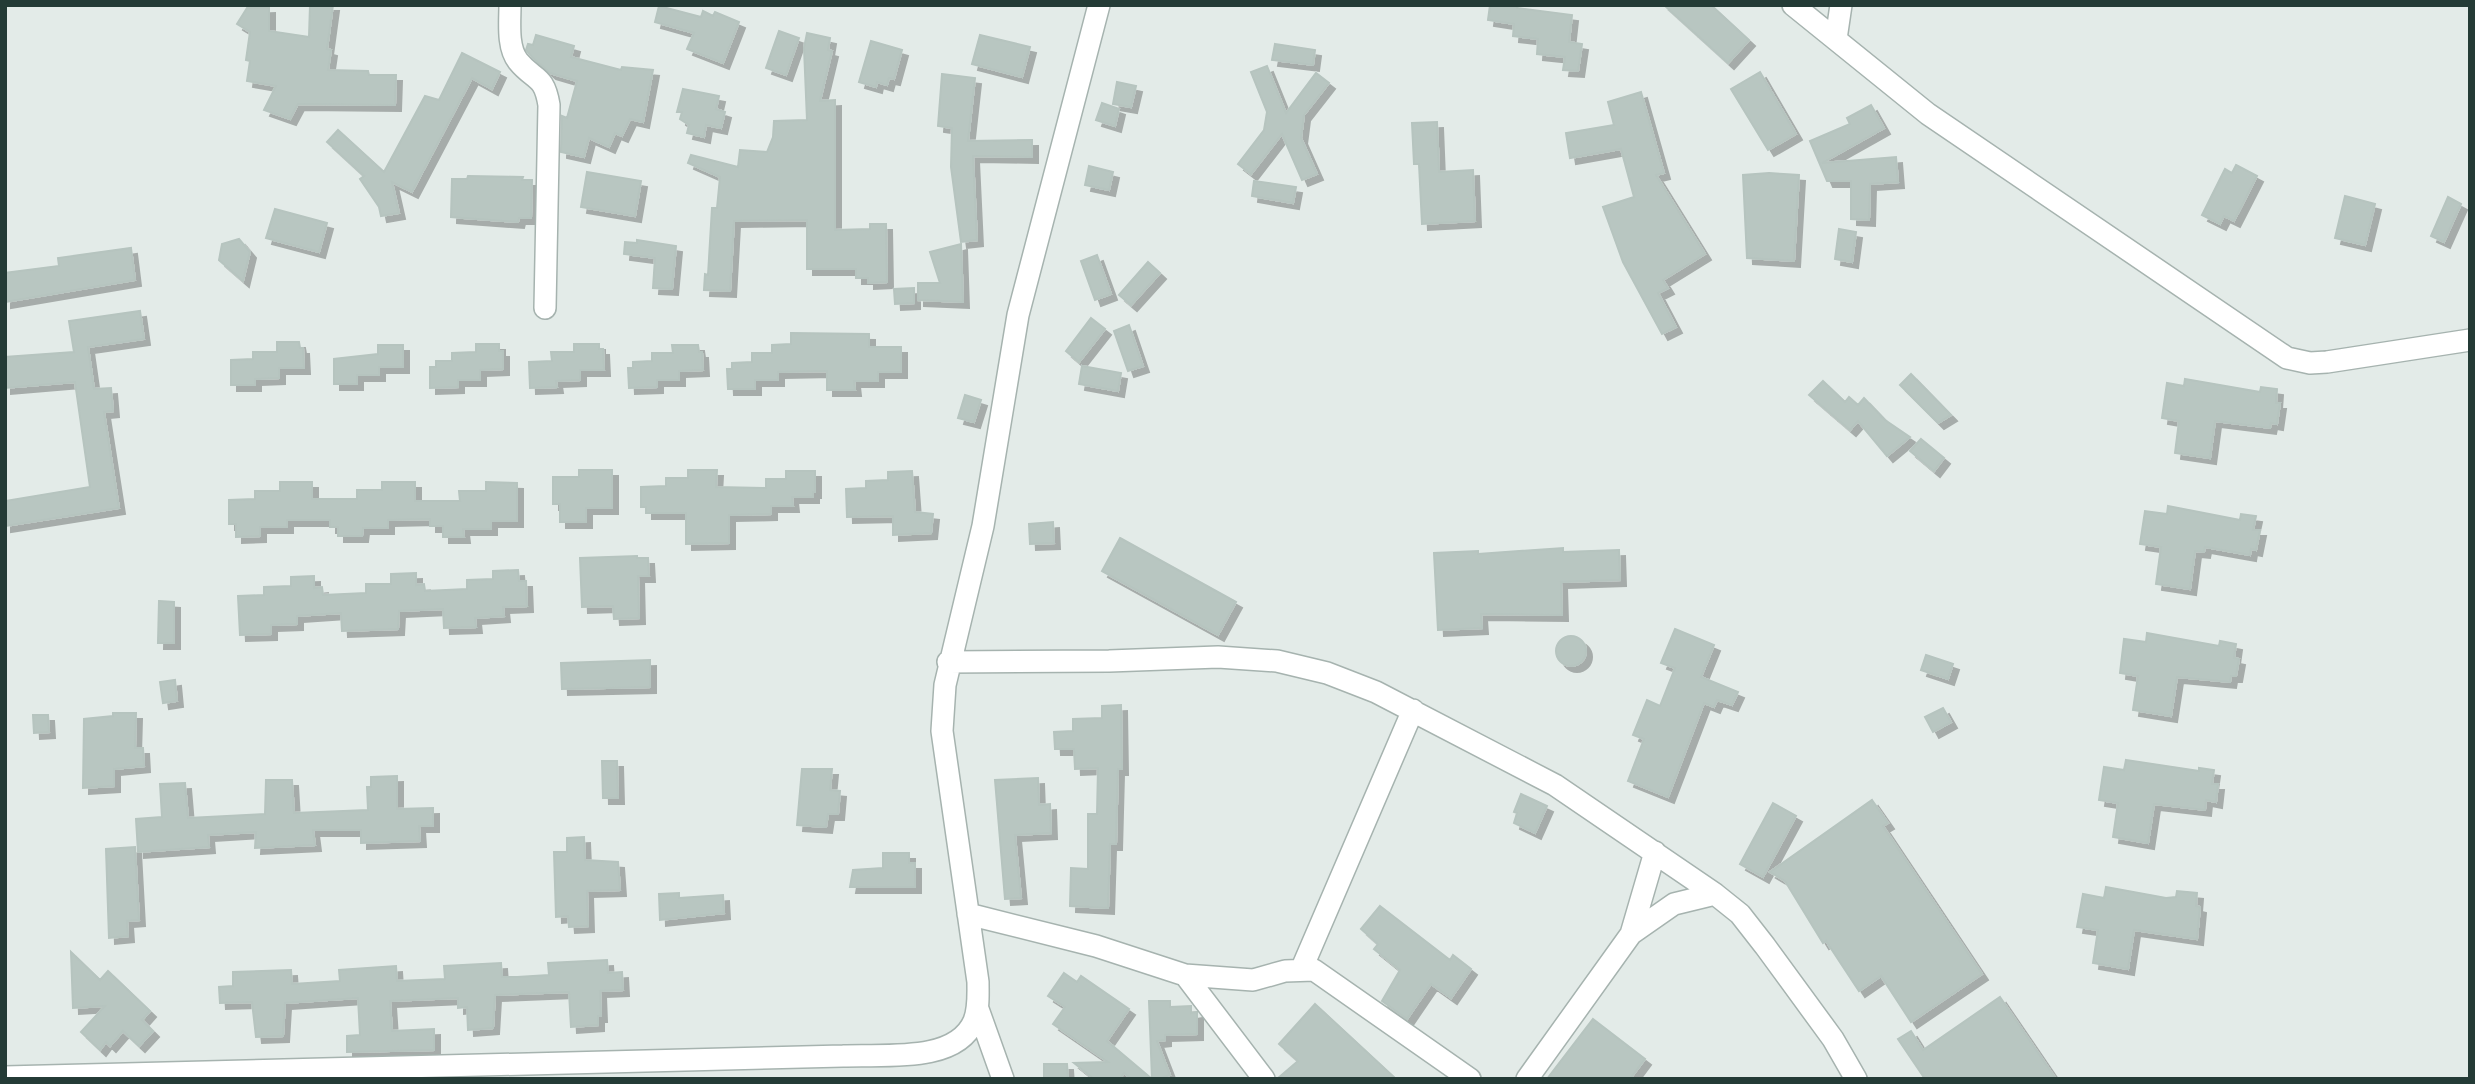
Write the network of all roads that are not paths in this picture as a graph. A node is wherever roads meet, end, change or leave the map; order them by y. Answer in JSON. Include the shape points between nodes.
{"nodes":[{"id":1,"x":510,"y":5,"type":"edge"},
{"id":2,"x":1099,"y":5,"type":"edge"},
{"id":3,"x":1793,"y":5,"type":"edge"},
{"id":4,"x":1841,"y":5,"type":"edge"},
{"id":5,"x":1836,"y":38,"type":"junction"},
{"id":6,"x":545,"y":308,"type":"dead end"},
{"id":7,"x":2470,"y":340,"type":"edge"},
{"id":8,"x":948,"y":662,"type":"junction"},
{"id":9,"x":1412,"y":710,"type":"junction"},
{"id":10,"x":1655,"y":852,"type":"junction"},
{"id":11,"x":1715,"y":894,"type":"junction"},
{"id":12,"x":968,"y":914,"type":"junction"},
{"id":13,"x":1631,"y":934,"type":"junction"},
{"id":14,"x":1302,"y":968,"type":"junction"},
{"id":15,"x":1185,"y":975,"type":"junction"},
{"id":16,"x":978,"y":1009,"type":"junction"},
{"id":17,"x":465,"y":1072,"type":"edge"},
{"id":18,"x":1460,"y":1076,"type":"edge"},
{"id":19,"x":5,"y":1077,"type":"edge"},
{"id":20,"x":1003,"y":1079,"type":"edge"},
{"id":21,"x":1264,"y":1079,"type":"edge"},
{"id":22,"x":1527,"y":1079,"type":"edge"},
{"id":23,"x":1856,"y":1079,"type":"edge"}],
"edges":[{"from":1,"to":6,"type":"street","via":[[516,60],[542,80],[549,105]]},
{"from":2,"to":8,"type":"street","via":[[1018,316],[983,526]]},
{"from":3,"to":5,"type":"street"},
{"from":4,"to":5,"type":"street"},
{"from":5,"to":7,"type":"street","via":[[1928,114],[2287,358],[2327,362]]},
{"from":8,"to":9,"type":"street","via":[[1218,657],[1277,661],[1327,673]]},
{"from":8,"to":12,"type":"street","via":[[942,731]]},
{"from":9,"to":10,"type":"street","via":[[1555,785]]},
{"from":9,"to":14,"type":"street"},
{"from":10,"to":11,"type":"street"},
{"from":10,"to":13,"type":"street"},
{"from":11,"to":13,"type":"street","via":[[1674,904]]},
{"from":11,"to":23,"type":"street","via":[[1740,914],[1765,946],[1833,1039]]},
{"from":12,"to":15,"type":"street","via":[[1096,946]]},
{"from":12,"to":16,"type":"street"},
{"from":13,"to":22,"type":"street"},
{"from":14,"to":15,"type":"street","via":[[1253,980]]},
{"from":14,"to":18,"type":"street","via":[[1326,977]]},
{"from":15,"to":21,"type":"street"},
{"from":16,"to":17,"type":"street","via":[[966,1033],[955,1043],[929,1051]]},
{"from":16,"to":20,"type":"street"},
{"from":17,"to":19,"type":"street"}]}
